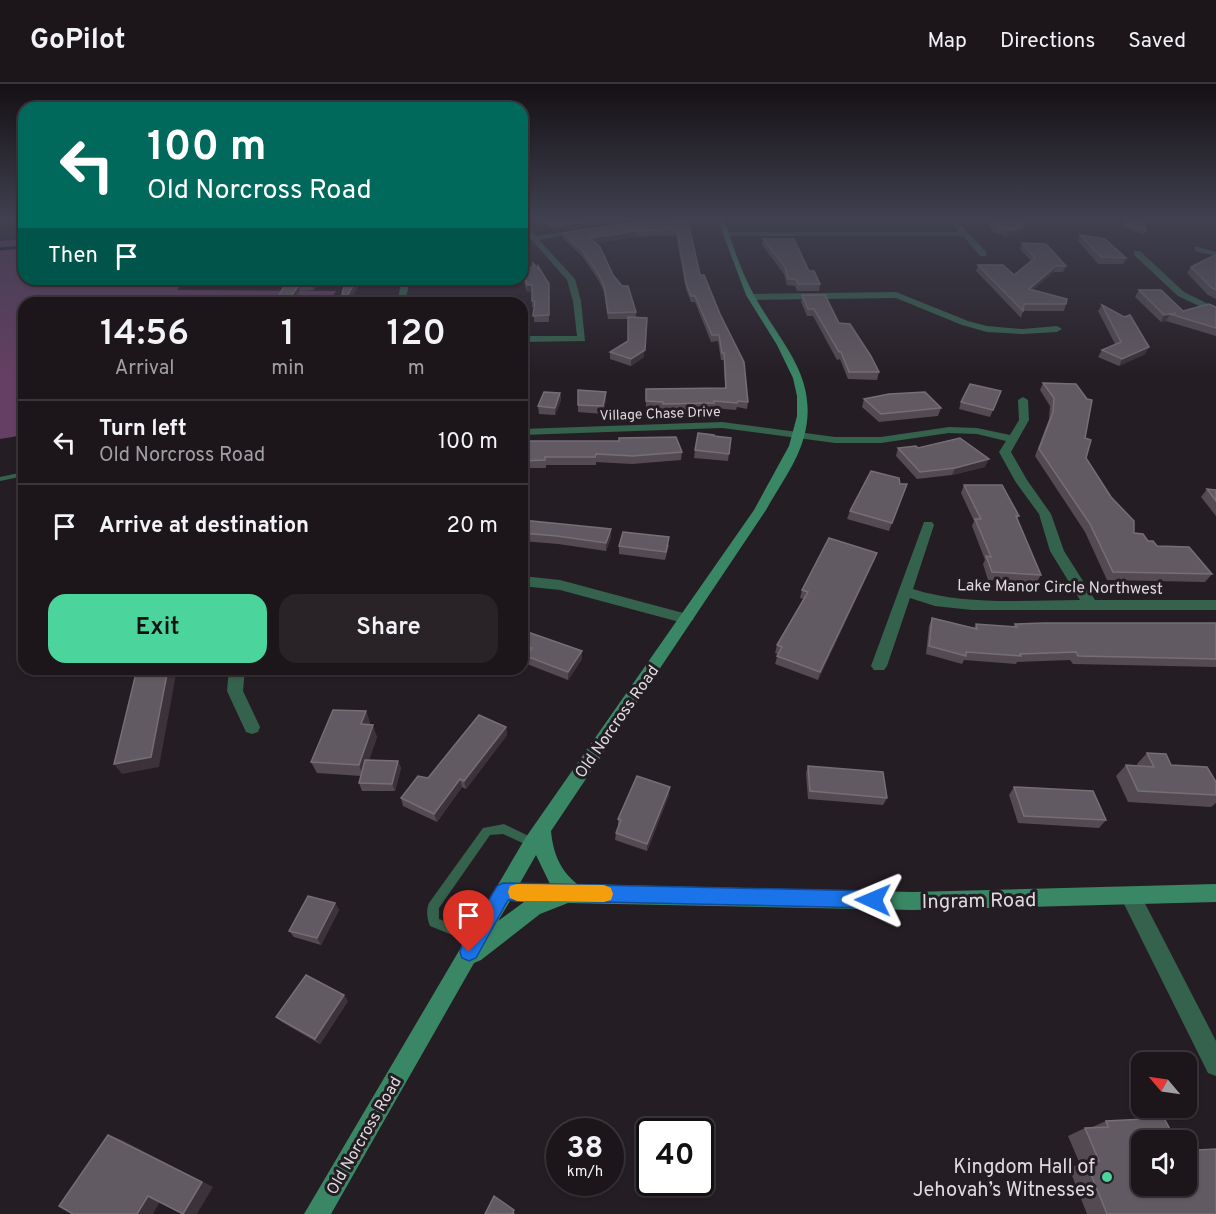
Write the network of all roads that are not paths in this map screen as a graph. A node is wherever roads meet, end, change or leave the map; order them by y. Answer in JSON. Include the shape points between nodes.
{"nodes":[{"id":1,"x":564,"y":271,"type":"edge"},
{"id":2,"x":740,"y":271,"type":"edge"},
{"id":3,"x":1156,"y":271,"type":"edge"},
{"id":4,"x":751,"y":297,"type":"junction"},
{"id":5,"x":1216,"y":312,"type":"edge"},
{"id":6,"x":1057,"y":328,"type":"dead end"},
{"id":7,"x":528,"y":339,"type":"edge"},
{"id":8,"x":1023,"y":400,"type":"dead end"},
{"id":9,"x":528,"y":432,"type":"edge"},
{"id":10,"x":798,"y":436,"type":"junction"},
{"id":11,"x":1012,"y":439,"type":"junction"},
{"id":12,"x":18,"y":475,"type":"edge"},
{"id":13,"x":0,"y":479,"type":"edge"},
{"id":14,"x":928,"y":525,"type":"dead end"},
{"id":15,"x":528,"y":581,"type":"edge"},
{"id":16,"x":905,"y":591,"type":"junction"},
{"id":17,"x":1090,"y":604,"type":"junction"},
{"id":18,"x":1216,"y":605,"type":"edge"},
{"id":19,"x":687,"y":619,"type":"junction"},
{"id":20,"x":879,"y":666,"type":"dead end"},
{"id":21,"x":236,"y":675,"type":"edge"},
{"id":22,"x":252,"y":727,"type":"dead end"},
{"id":23,"x":537,"y":836,"type":"junction"},
{"id":24,"x":503,"y":892,"type":"junction"},
{"id":25,"x":573,"y":893,"type":"junction"},
{"id":26,"x":1216,"y":893,"type":"edge"},
{"id":27,"x":1131,"y":897,"type":"junction"},
{"id":28,"x":477,"y":939,"type":"junction"},
{"id":29,"x":461,"y":964,"type":"junction"},
{"id":30,"x":1216,"y":1065,"type":"edge"},
{"id":31,"x":317,"y":1214,"type":"edge"}],
"edges":[{"from":1,"to":7,"type":"street","via":[[571,279],[577,301],[582,339]]},
{"from":2,"to":4,"type":"street","name":"Old Norcross Road"},
{"from":3,"to":5,"type":"street","via":[[1181,294]]},
{"from":4,"to":6,"type":"street","via":[[896,295],[967,324],[1017,332]]},
{"from":4,"to":10,"type":"street","name":"Old Norcross Road","via":[[799,377],[802,414]]},
{"from":8,"to":11,"type":"street","via":[[1024,420]]},
{"from":9,"to":10,"type":"street","name":"Village Chase Drive","via":[[722,424]]},
{"from":10,"to":11,"type":"street","name":"Village Chase Drive","via":[[881,440],[949,430]]},
{"from":10,"to":19,"type":"street","name":"Old Norcross Road","via":[[760,510]]},
{"from":11,"to":17,"type":"street","via":[[1005,452],[1045,514],[1057,551]]},
{"from":12,"to":13,"type":"lane"},
{"from":14,"to":16,"type":"street"},
{"from":15,"to":19,"type":"street","via":[[560,585]]},
{"from":16,"to":17,"type":"street","name":"Lake Manor Circle Northwest","via":[[935,601],[972,605]]},
{"from":16,"to":20,"type":"street"},
{"from":17,"to":18,"type":"street","name":"Lake Manor Circle Northwest"},
{"from":19,"to":23,"type":"street","name":"Old Norcross Road"},
{"from":21,"to":22,"type":"street","via":[[235,691]]},
{"from":23,"to":24,"type":"street","name":"Old Norcross Road"},
{"from":23,"to":25,"type":"street","via":[[550,870]]},
{"from":23,"to":28,"type":"lane","via":[[487,831],[433,907],[434,922]]},
{"from":24,"to":25,"type":"street","name":"Ingram Road"},
{"from":24,"to":28,"type":"street","name":"Old Norcross Road"},
{"from":25,"to":27,"type":"street","name":"Ingram Road","via":[[913,901]]},
{"from":25,"to":29,"type":"street","via":[[534,906]]},
{"from":26,"to":27,"type":"street","name":"Ingram Road"},
{"from":27,"to":30,"type":"street"},
{"from":28,"to":29,"type":"street","name":"Old Norcross Road"},
{"from":29,"to":31,"type":"street","name":"Old Norcross Road"}]}
